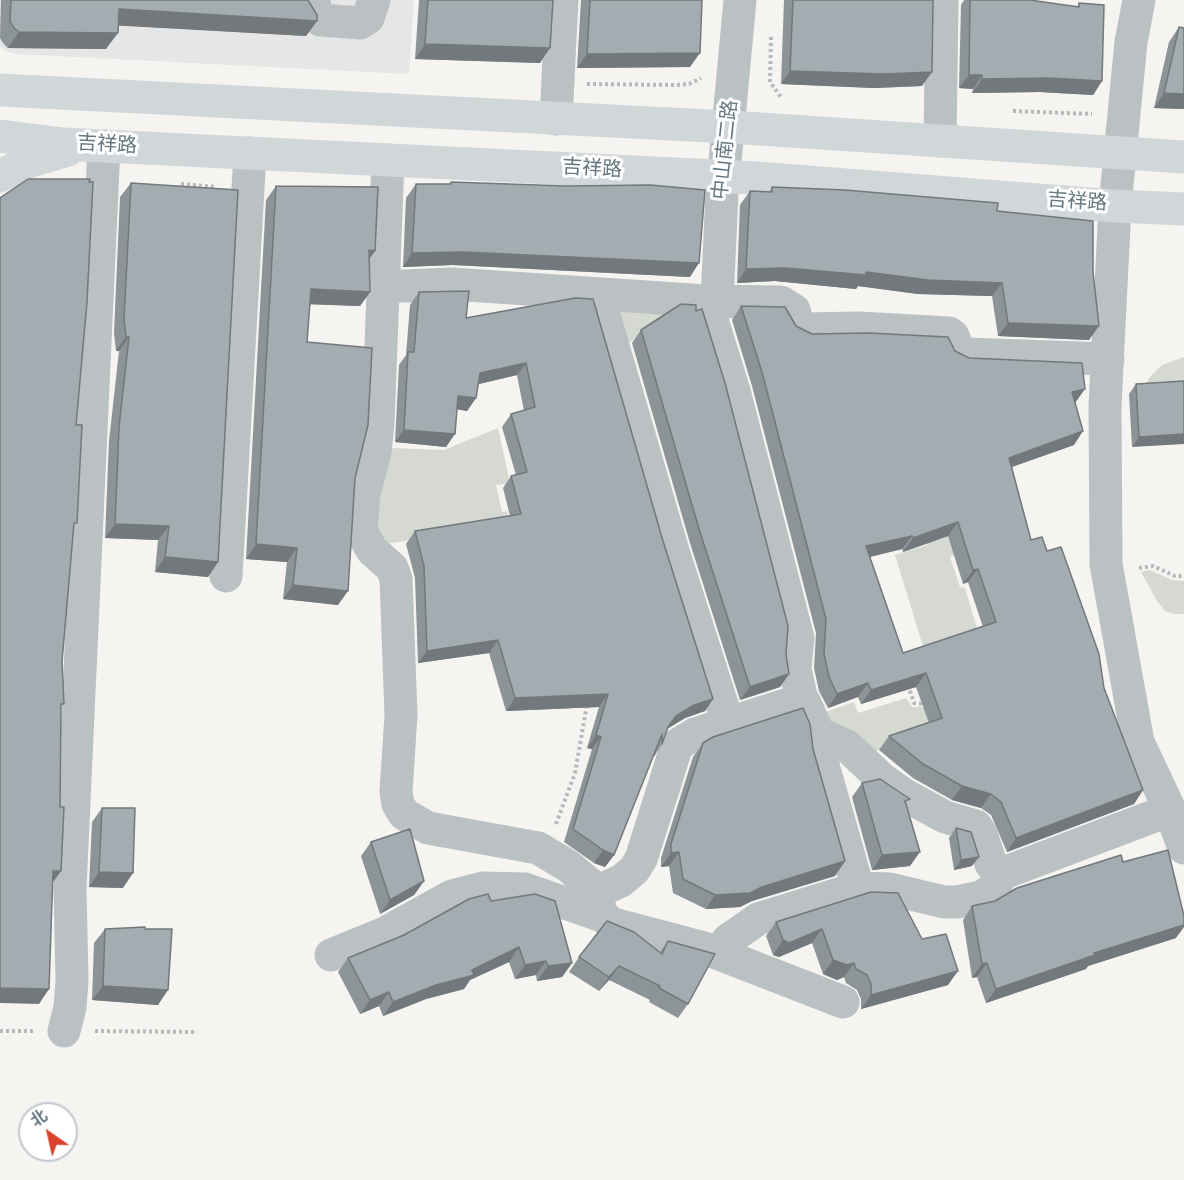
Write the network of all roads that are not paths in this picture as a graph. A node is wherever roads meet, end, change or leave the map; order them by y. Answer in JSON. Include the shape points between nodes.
{"nodes":[{"id":1,"x":314,"y":0,"type":"edge"},
{"id":2,"x":374,"y":0,"type":"edge"},
{"id":3,"x":562,"y":0,"type":"edge"},
{"id":4,"x":740,"y":0,"type":"edge"},
{"id":5,"x":942,"y":0,"type":"edge"},
{"id":6,"x":1139,"y":0,"type":"edge"},
{"id":7,"x":0,"y":72,"type":"edge"},
{"id":8,"x":0,"y":90,"type":"edge"},
{"id":9,"x":39,"y":93,"type":"junction"},
{"id":10,"x":556,"y":119,"type":"junction"},
{"id":11,"x":730,"y":127,"type":"junction"},
{"id":12,"x":0,"y":136,"type":"edge"},
{"id":13,"x":940,"y":141,"type":"junction"},
{"id":14,"x":96,"y":145,"type":"junction"},
{"id":15,"x":250,"y":153,"type":"junction"},
{"id":16,"x":1118,"y":153,"type":"junction"},
{"id":17,"x":1184,"y":157,"type":"edge"},
{"id":18,"x":388,"y":160,"type":"junction"},
{"id":19,"x":0,"y":176,"type":"edge"},
{"id":20,"x":725,"y":177,"type":"junction"},
{"id":21,"x":1115,"y":206,"type":"junction"},
{"id":22,"x":1184,"y":209,"type":"edge"},
{"id":23,"x":382,"y":287,"type":"junction"},
{"id":24,"x":604,"y":295,"type":"junction"},
{"id":25,"x":712,"y":301,"type":"junction"},
{"id":26,"x":1108,"y":360,"type":"junction"},
{"id":27,"x":225,"y":576,"type":"dead end"},
{"id":28,"x":798,"y":701,"type":"junction"},
{"id":29,"x":728,"y":723,"type":"junction"},
{"id":30,"x":818,"y":733,"type":"junction"},
{"id":31,"x":1170,"y":810,"type":"junction"},
{"id":32,"x":1184,"y":848,"type":"edge"},
{"id":33,"x":1001,"y":874,"type":"junction"},
{"id":34,"x":858,"y":888,"type":"junction"},
{"id":35,"x":600,"y":904,"type":"junction"},
{"id":36,"x":720,"y":954,"type":"junction"},
{"id":37,"x":331,"y":955,"type":"dead end"},
{"id":38,"x":843,"y":1002,"type":"dead end"},
{"id":39,"x":64,"y":1031,"type":"dead end"}],
"edges":[{"from":1,"to":2,"type":"street","via":[[315,12],[321,20],[360,23],[368,18]]},
{"from":3,"to":10,"type":"street"},
{"from":4,"to":11,"type":"street","name":"中山南二路"},
{"from":5,"to":13,"type":"street"},
{"from":6,"to":16,"type":"street"},
{"from":7,"to":9,"type":"main road"},
{"from":8,"to":9,"type":"main road"},
{"from":9,"to":10,"type":"main road"},
{"from":10,"to":11,"type":"main road"},
{"from":11,"to":13,"type":"main road"},
{"from":11,"to":20,"type":"street","name":"中山南二路"},
{"from":12,"to":14,"type":"main road","name":"吉祥路"},
{"from":13,"to":16,"type":"main road"},
{"from":14,"to":15,"type":"main road","name":"吉祥路"},
{"from":14,"to":19,"type":"main road","via":[[28,162]]},
{"from":14,"to":39,"type":"street","via":[[70,889],[72,981]]},
{"from":15,"to":18,"type":"main road","name":"吉祥路"},
{"from":15,"to":27,"type":"street"},
{"from":16,"to":17,"type":"main road"},
{"from":16,"to":21,"type":"street"},
{"from":18,"to":20,"type":"main road","name":"吉祥路"},
{"from":18,"to":23,"type":"street"},
{"from":20,"to":21,"type":"main road","name":"吉祥路"},
{"from":20,"to":25,"type":"street","name":"中山南二路"},
{"from":21,"to":22,"type":"main road","name":"吉祥路"},
{"from":21,"to":26,"type":"street"},
{"from":23,"to":24,"type":"street","via":[[452,284]]},
{"from":23,"to":35,"type":"street","via":[[378,424],[361,531],[372,550],[392,568],[396,579],[400,650],[398,804],[410,818],[428,828],[538,848],[550,854]]},
{"from":24,"to":25,"type":"street"},
{"from":24,"to":29,"type":"street","via":[[603,312]]},
{"from":25,"to":26,"type":"street","via":[[781,302],[794,310],[803,329],[949,333],[958,352],[966,354]]},
{"from":25,"to":28,"type":"street","via":[[798,638]]},
{"from":26,"to":31,"type":"street","via":[[1104,417],[1106,564],[1138,742]]},
{"from":28,"to":29,"type":"street"},
{"from":28,"to":30,"type":"street","via":[[805,703]]},
{"from":29,"to":35,"type":"street","via":[[677,745],[640,859]]},
{"from":30,"to":33,"type":"street","via":[[847,746],[903,794],[945,817],[976,826],[991,864]]},
{"from":30,"to":34,"type":"street","via":[[821,759]]},
{"from":31,"to":32,"type":"street"},
{"from":31,"to":33,"type":"street"},
{"from":33,"to":34,"type":"street","via":[[990,893],[957,902],[876,887]]},
{"from":34,"to":36,"type":"street","via":[[758,919],[728,940]]},
{"from":35,"to":36,"type":"street","via":[[625,928]]},
{"from":35,"to":37,"type":"street","via":[[525,889],[483,888],[452,896],[385,933]]},
{"from":36,"to":38,"type":"street"}]}
